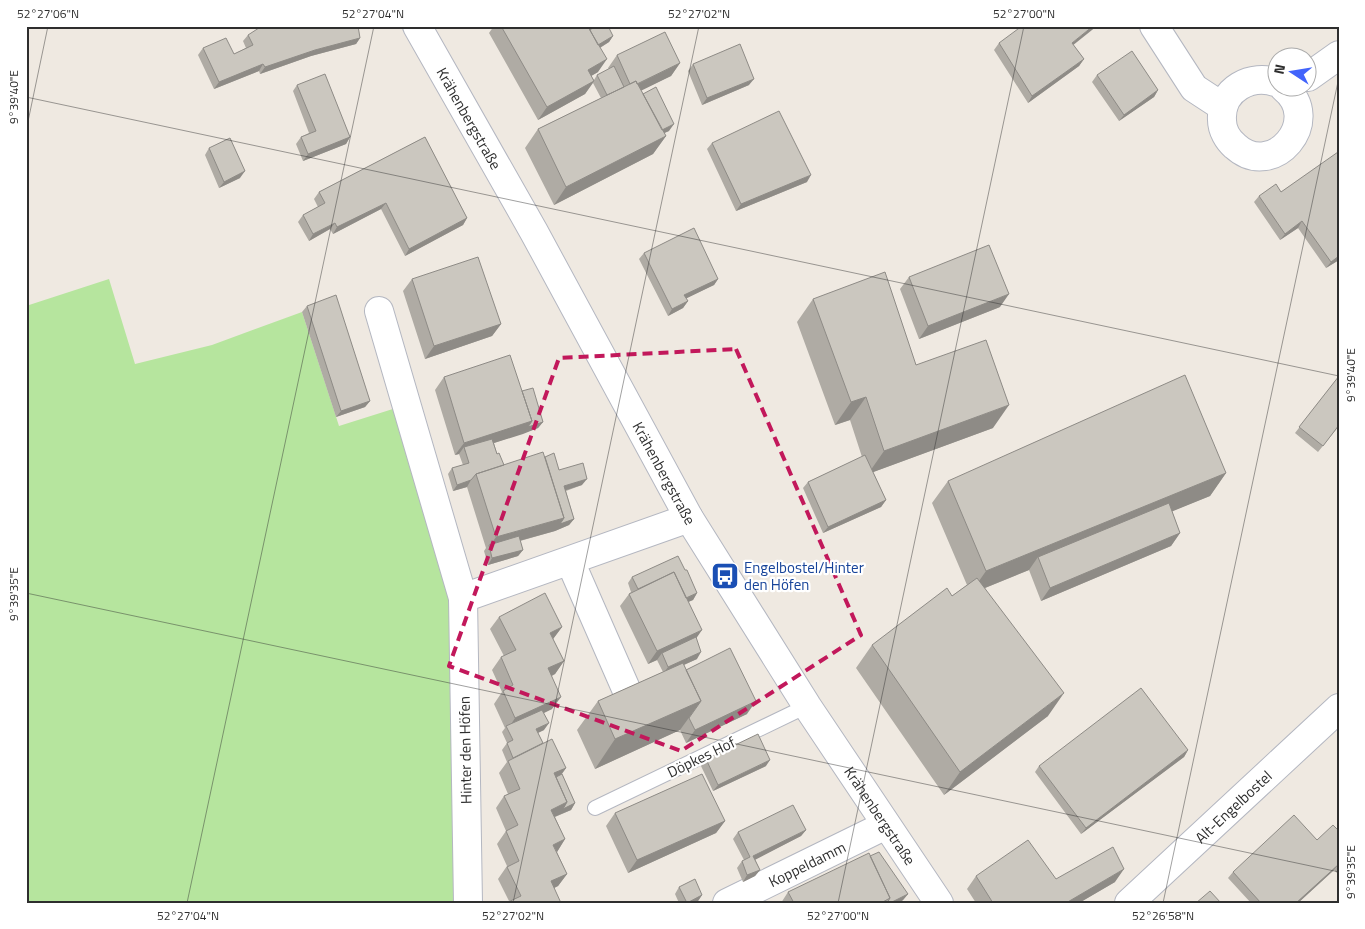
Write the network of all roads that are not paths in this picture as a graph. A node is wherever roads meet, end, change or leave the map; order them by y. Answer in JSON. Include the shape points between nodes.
{"nodes":[{"id":1,"x":417,"y":26,"type":"edge"},
{"id":2,"x":1154,"y":26,"type":"edge"},
{"id":3,"x":1339,"y":55,"type":"edge"},
{"id":4,"x":1318,"y":68,"type":"edge"},
{"id":5,"x":1268,"y":80,"type":"edge"},
{"id":6,"x":1294,"y":98,"type":"edge"},
{"id":7,"x":1223,"y":107,"type":"junction"},
{"id":8,"x":379,"y":311,"type":"dead end"},
{"id":9,"x":689,"y":518,"type":"junction"},
{"id":10,"x":570,"y":561,"type":"junction"},
{"id":11,"x":463,"y":598,"type":"junction"},
{"id":12,"x":630,"y":698,"type":"edge"},
{"id":13,"x":807,"y":706,"type":"junction"},
{"id":14,"x":1339,"y":708,"type":"edge"},
{"id":15,"x":595,"y":808,"type":"dead end"},
{"id":16,"x":886,"y":825,"type":"junction"},
{"id":17,"x":468,"y":903,"type":"edge"},
{"id":18,"x":727,"y":903,"type":"edge"},
{"id":19,"x":939,"y":903,"type":"edge"},
{"id":20,"x":1128,"y":903,"type":"edge"}],
"edges":[{"from":1,"to":9,"type":"street","name":"Krähenbergstraße","via":[[534,232]]},
{"from":2,"to":7,"type":"street","via":[[1194,88]]},
{"from":3,"to":4,"type":"street"},
{"from":5,"to":7,"type":"street","via":[[1245,82],[1228,96]]},
{"from":6,"to":7,"type":"street","via":[[1298,126],[1293,137],[1286,146],[1264,156],[1245,153],[1230,142],[1224,131]]},
{"from":8,"to":11,"type":"street","name":"Hinter den Höfen"},
{"from":9,"to":10,"type":"street"},
{"from":9,"to":13,"type":"street","name":"Krähenbergstraße"},
{"from":10,"to":11,"type":"street"},
{"from":10,"to":12,"type":"street"},
{"from":11,"to":17,"type":"street","name":"Hinter den Höfen"},
{"from":13,"to":15,"type":"lane","name":"Döpkes Hof"},
{"from":13,"to":16,"type":"street","name":"Krähenbergstraße"},
{"from":14,"to":20,"type":"street","name":"Alt-Engelbostel"},
{"from":16,"to":18,"type":"street","name":"Koppeldamm"},
{"from":16,"to":19,"type":"street","name":"Krähenbergstraße"}]}
